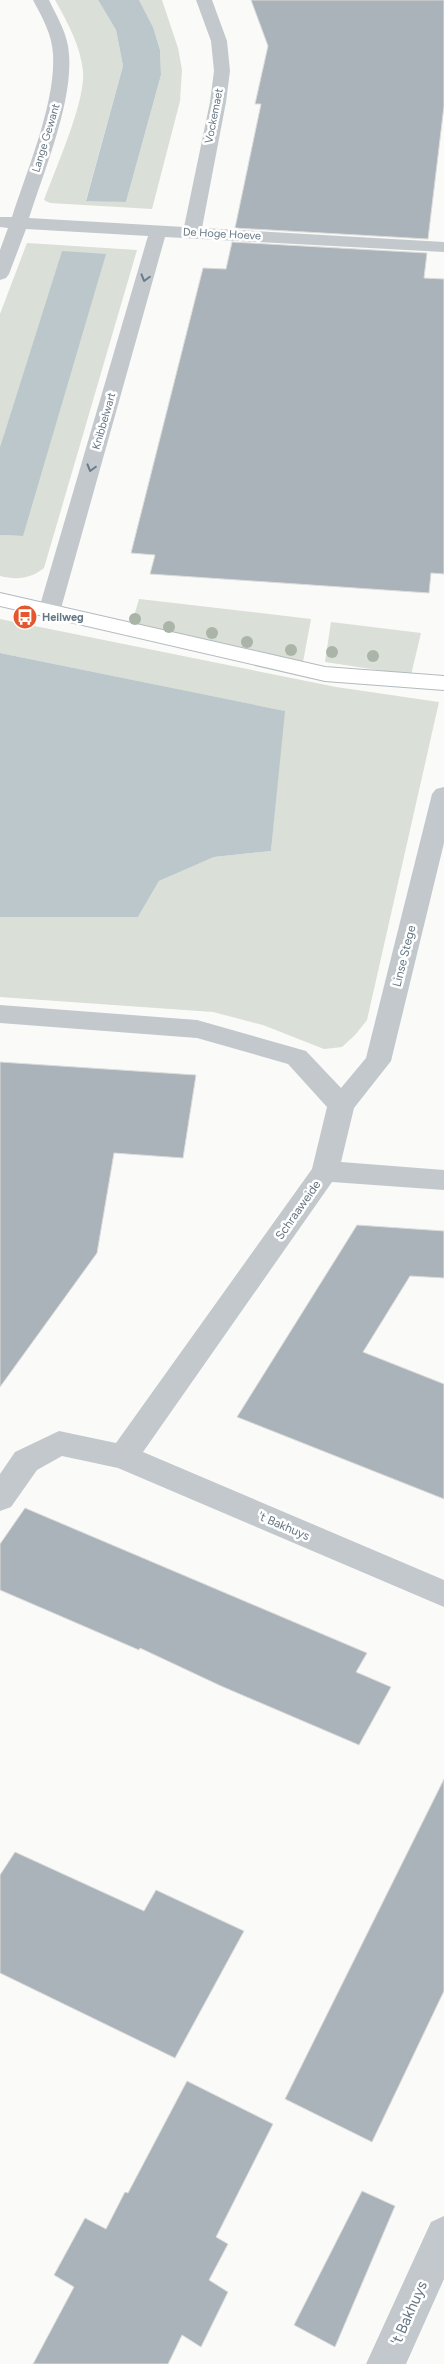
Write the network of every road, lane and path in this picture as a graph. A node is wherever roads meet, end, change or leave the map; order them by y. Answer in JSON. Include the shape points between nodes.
{"nodes":[{"id":1,"x":41,"y":0,"type":"edge"},
{"id":2,"x":204,"y":0,"type":"edge"},
{"id":3,"x":0,"y":222,"type":"edge"},
{"id":4,"x":20,"y":223,"type":"junction"},
{"id":5,"x":158,"y":231,"type":"junction"},
{"id":6,"x":192,"y":233,"type":"junction"},
{"id":7,"x":444,"y":247,"type":"edge"},
{"id":8,"x":0,"y":274,"type":"edge"},
{"id":9,"x":0,"y":599,"type":"edge"},
{"id":10,"x":49,"y":612,"type":"junction"},
{"id":11,"x":444,"y":683,"type":"edge"},
{"id":12,"x":444,"y":794,"type":"edge"},
{"id":13,"x":0,"y":1014,"type":"edge"},
{"id":14,"x":341,"y":1105,"type":"junction"},
{"id":15,"x":325,"y":1171,"type":"junction"},
{"id":16,"x":444,"y":1180,"type":"edge"},
{"id":17,"x":123,"y":1457,"type":"junction"},
{"id":18,"x":0,"y":1498,"type":"edge"},
{"id":19,"x":444,"y":1594,"type":"edge"},
{"id":20,"x":444,"y":2235,"type":"edge"},
{"id":21,"x":386,"y":2364,"type":"edge"}],
"edges":[{"from":1,"to":4,"type":"street","name":"Lange Gewant","via":[[55,28],[61,52],[60,91]]},
{"from":2,"to":6,"type":"street","name":"Vockemaet","via":[[220,41],[222,71]]},
{"from":3,"to":4,"type":"street","name":"De Hoge Hoeve"},
{"from":4,"to":5,"type":"street","name":"De Hoge Hoeve"},
{"from":4,"to":8,"type":"street","name":"Lange Gewant"},
{"from":5,"to":6,"type":"street","name":"De Hoge Hoeve"},
{"from":5,"to":10,"type":"street","name":"Knibbelwart","one_way":true},
{"from":6,"to":7,"type":"street","name":"De Hoge Hoeve"},
{"from":9,"to":10,"type":"street"},
{"from":10,"to":11,"type":"street","via":[[325,674]]},
{"from":12,"to":14,"type":"street","name":"Linse Stege","via":[[378,1061]]},
{"from":13,"to":14,"type":"street","via":[[197,1029],[297,1057]]},
{"from":14,"to":15,"type":"street","name":"Schraaweide"},
{"from":15,"to":16,"type":"street"},
{"from":15,"to":17,"type":"street","name":"Schraaweide"},
{"from":17,"to":18,"type":"street","via":[[59,1442],[26,1460]]},
{"from":17,"to":19,"type":"street","name":"'t Bakhuys"},
{"from":20,"to":21,"type":"street","name":"'t Bakhuys"}]}
